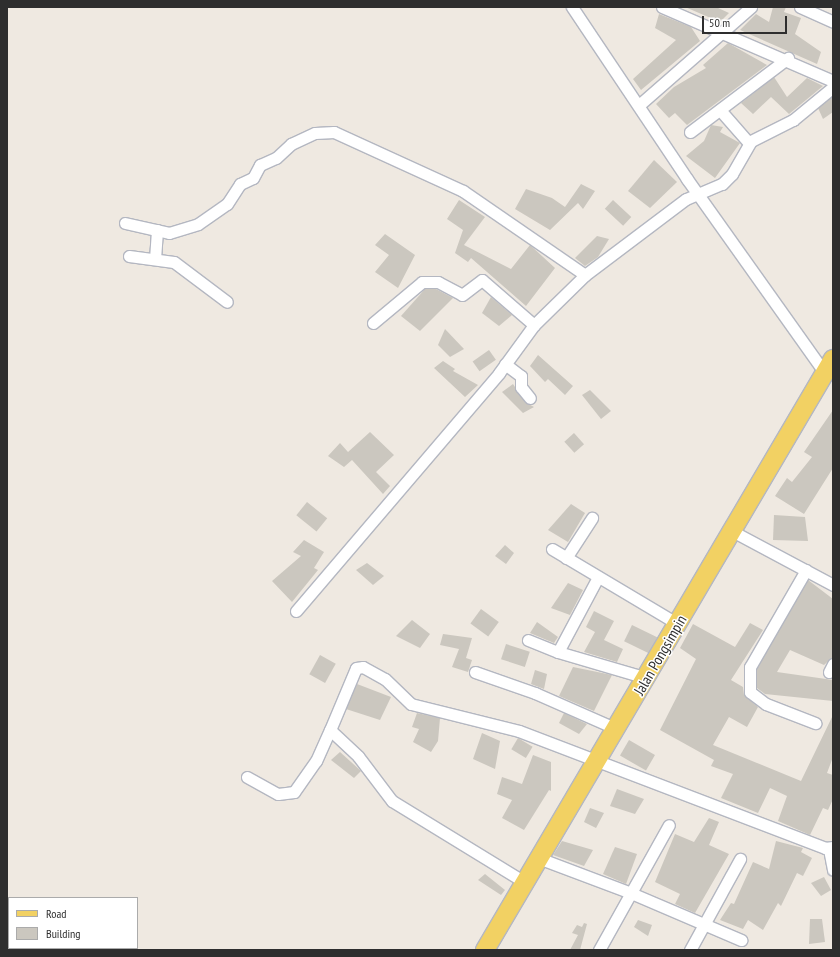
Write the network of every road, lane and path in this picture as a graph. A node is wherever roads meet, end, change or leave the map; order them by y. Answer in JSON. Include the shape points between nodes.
{"nodes":[{"id":1,"x":572,"y":7,"type":"edge"},
{"id":2,"x":662,"y":7,"type":"edge"},
{"id":3,"x":751,"y":7,"type":"edge"},
{"id":4,"x":800,"y":7,"type":"edge"},
{"id":5,"x":833,"y":22,"type":"edge"},
{"id":6,"x":726,"y":32,"type":"junction"},
{"id":7,"x":788,"y":58,"type":"junction"},
{"id":8,"x":833,"y":80,"type":"edge"},
{"id":9,"x":833,"y":87,"type":"edge"},
{"id":10,"x":639,"y":106,"type":"junction"},
{"id":11,"x":720,"y":110,"type":"junction"},
{"id":12,"x":690,"y":132,"type":"dead end"},
{"id":13,"x":749,"y":143,"type":"junction"},
{"id":14,"x":697,"y":192,"type":"junction"},
{"id":15,"x":124,"y":223,"type":"dead end"},
{"id":16,"x":157,"y":230,"type":"junction"},
{"id":17,"x":129,"y":256,"type":"dead end"},
{"id":18,"x":155,"y":259,"type":"junction"},
{"id":19,"x":585,"y":275,"type":"junction"},
{"id":20,"x":227,"y":302,"type":"dead end"},
{"id":21,"x":373,"y":323,"type":"dead end"},
{"id":22,"x":534,"y":325,"type":"junction"},
{"id":23,"x":505,"y":364,"type":"junction"},
{"id":24,"x":829,"y":366,"type":"edge"},
{"id":25,"x":530,"y":398,"type":"dead end"},
{"id":26,"x":592,"y":518,"type":"dead end"},
{"id":27,"x":732,"y":532,"type":"junction"},
{"id":28,"x":552,"y":549,"type":"dead end"},
{"id":29,"x":566,"y":558,"type":"junction"},
{"id":30,"x":806,"y":570,"type":"junction"},
{"id":31,"x":598,"y":577,"type":"junction"},
{"id":32,"x":833,"y":585,"type":"edge"},
{"id":33,"x":296,"y":610,"type":"dead end"},
{"id":34,"x":678,"y":624,"type":"junction"},
{"id":35,"x":528,"y":640,"type":"dead end"},
{"id":36,"x":558,"y":652,"type":"junction"},
{"id":37,"x":475,"y":672,"type":"dead end"},
{"id":38,"x":646,"y":678,"type":"junction"},
{"id":39,"x":815,"y":723,"type":"dead end"},
{"id":40,"x":617,"y":729,"type":"junction"},
{"id":41,"x":330,"y":730,"type":"junction"},
{"id":42,"x":597,"y":762,"type":"junction"},
{"id":43,"x":248,"y":777,"type":"dead end"},
{"id":44,"x":669,"y":826,"type":"dead end"},
{"id":45,"x":831,"y":848,"type":"edge"},
{"id":46,"x":541,"y":859,"type":"junction"},
{"id":47,"x":740,"y":859,"type":"dead end"},
{"id":48,"x":833,"y":870,"type":"edge"},
{"id":49,"x":526,"y":883,"type":"junction"},
{"id":50,"x":631,"y":892,"type":"junction"},
{"id":51,"x":703,"y":924,"type":"junction"},
{"id":52,"x":741,"y":940,"type":"dead end"},
{"id":53,"x":486,"y":950,"type":"edge"},
{"id":54,"x":598,"y":950,"type":"edge"},
{"id":55,"x":690,"y":950,"type":"edge"}],
"edges":[{"from":1,"to":10,"type":"street"},
{"from":2,"to":6,"type":"street"},
{"from":3,"to":6,"type":"street"},
{"from":4,"to":5,"type":"street"},
{"from":6,"to":7,"type":"street"},
{"from":6,"to":10,"type":"street"},
{"from":7,"to":8,"type":"street"},
{"from":7,"to":11,"type":"street"},
{"from":9,"to":13,"type":"street","via":[[793,120]]},
{"from":10,"to":14,"type":"street"},
{"from":11,"to":12,"type":"street"},
{"from":11,"to":13,"type":"street"},
{"from":13,"to":14,"type":"street","via":[[729,178]]},
{"from":14,"to":19,"type":"street"},
{"from":14,"to":24,"type":"street"},
{"from":15,"to":16,"type":"street"},
{"from":16,"to":18,"type":"street"},
{"from":16,"to":19,"type":"street","via":[[174,232],[198,224],[227,204],[238,186],[253,178],[260,165],[275,159],[291,144],[315,133],[334,132],[463,191]]},
{"from":17,"to":18,"type":"street"},
{"from":18,"to":20,"type":"street","via":[[174,262]]},
{"from":19,"to":22,"type":"street"},
{"from":21,"to":22,"type":"street","via":[[422,282],[438,282],[462,295],[482,280]]},
{"from":22,"to":23,"type":"street"},
{"from":23,"to":25,"type":"street","via":[[521,376],[521,387]]},
{"from":23,"to":33,"type":"street"},
{"from":24,"to":27,"type":"main road","name":"Jalan Pongsimpin"},
{"from":26,"to":29,"type":"street"},
{"from":27,"to":30,"type":"street"},
{"from":27,"to":34,"type":"main road","name":"Jalan Pongsimpin"},
{"from":28,"to":29,"type":"street"},
{"from":29,"to":31,"type":"street"},
{"from":30,"to":32,"type":"street"},
{"from":30,"to":39,"type":"street","via":[[750,667],[750,692],[766,704]]},
{"from":31,"to":34,"type":"street"},
{"from":31,"to":36,"type":"street"},
{"from":34,"to":38,"type":"main road","name":"Jalan Pongsimpin"},
{"from":35,"to":36,"type":"street"},
{"from":36,"to":38,"type":"street"},
{"from":37,"to":40,"type":"street","via":[[535,692]]},
{"from":38,"to":40,"type":"main road","name":"Jalan Pongsimpin"},
{"from":40,"to":42,"type":"main road","name":"Jalan Pongsimpin"},
{"from":41,"to":42,"type":"street","via":[[352,672],[363,667],[385,679],[411,704],[519,731]]},
{"from":41,"to":43,"type":"street","via":[[316,761],[294,792],[278,794]]},
{"from":41,"to":49,"type":"street","via":[[358,756],[392,801]]},
{"from":42,"to":45,"type":"street"},
{"from":42,"to":46,"type":"main road","name":"Jalan Pongsimpin"},
{"from":44,"to":50,"type":"street"},
{"from":45,"to":48,"type":"street"},
{"from":46,"to":49,"type":"main road","name":"Jalan Pongsimpin"},
{"from":46,"to":50,"type":"street"},
{"from":47,"to":51,"type":"street"},
{"from":49,"to":53,"type":"main road","name":"Jalan Pongsimpin"},
{"from":50,"to":51,"type":"street"},
{"from":50,"to":54,"type":"street"},
{"from":51,"to":52,"type":"street"},
{"from":51,"to":55,"type":"street"}]}
